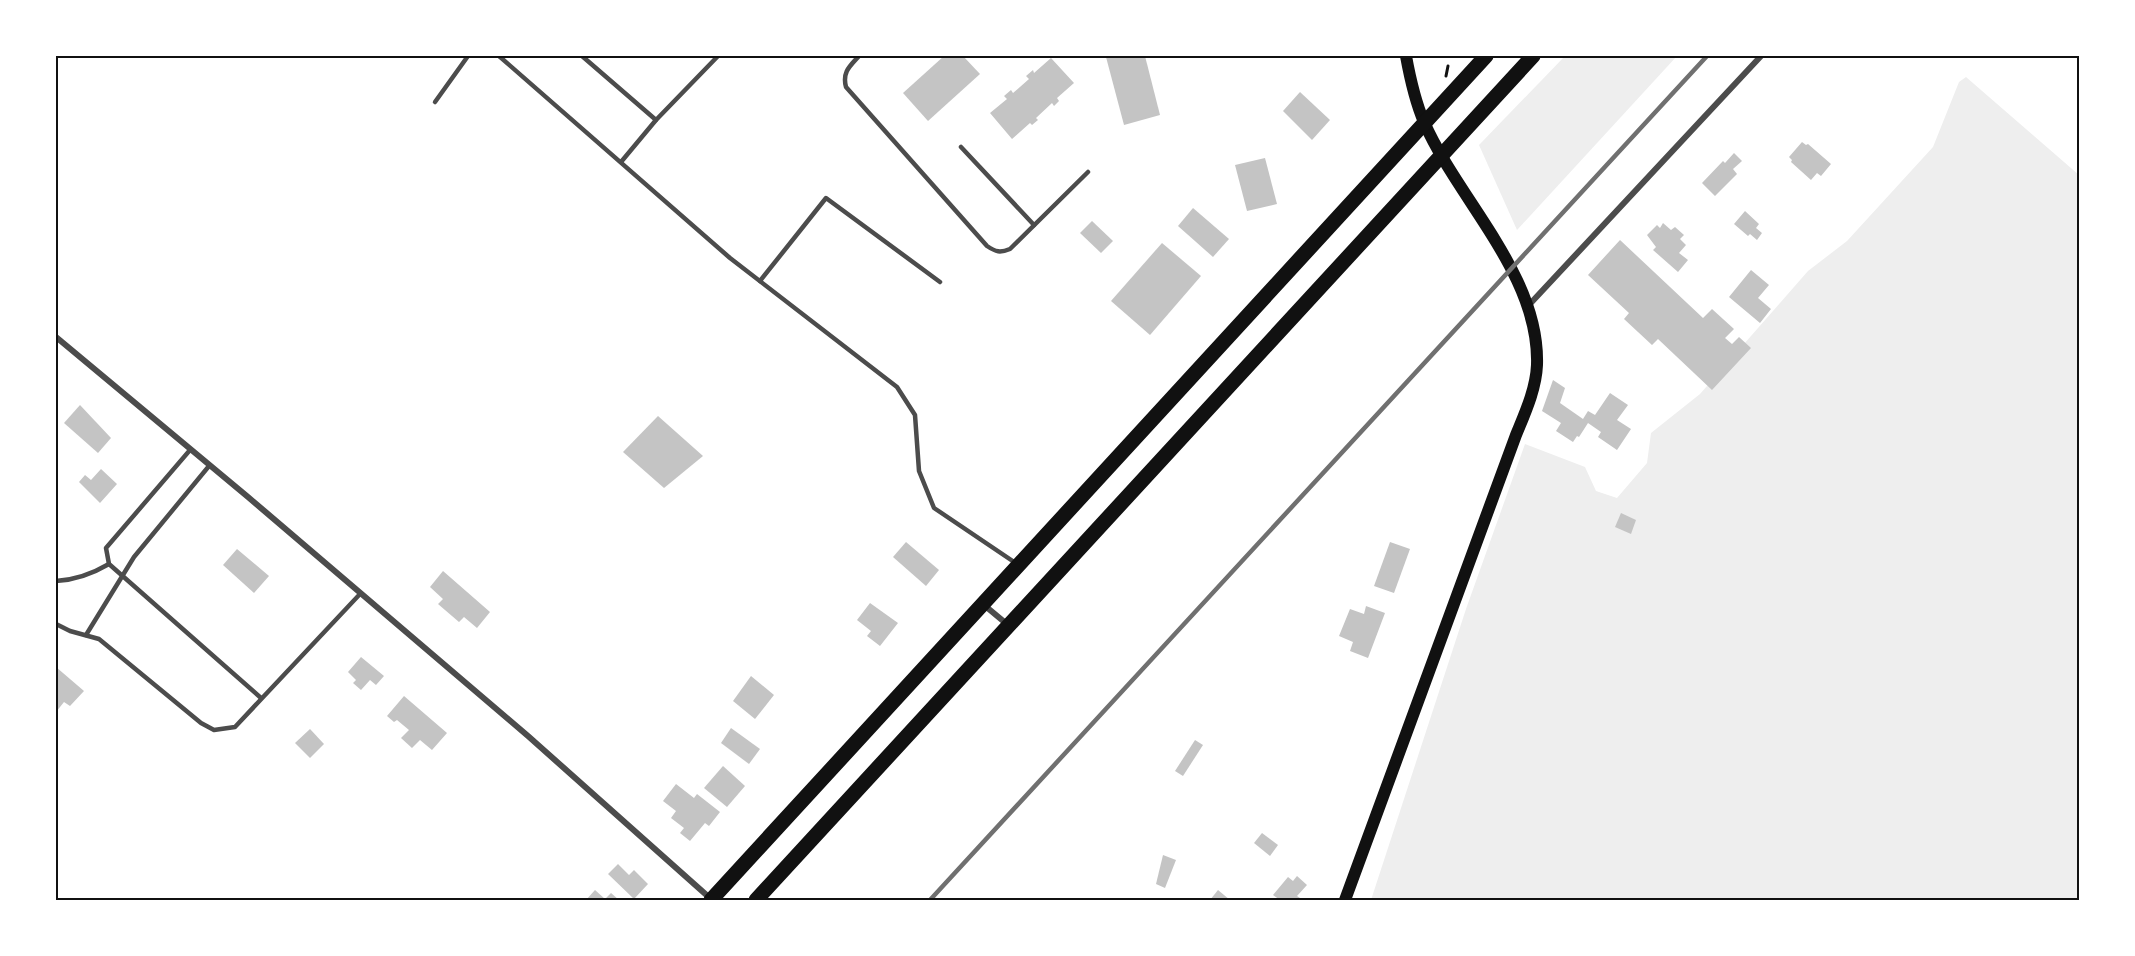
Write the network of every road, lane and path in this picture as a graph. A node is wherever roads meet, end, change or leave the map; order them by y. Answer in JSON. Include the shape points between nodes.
{"nodes":[{"id":1,"x":468,"y":56,"type":"edge"},
{"id":2,"x":499,"y":56,"type":"edge"},
{"id":3,"x":582,"y":56,"type":"edge"},
{"id":4,"x":718,"y":56,"type":"edge"},
{"id":5,"x":859,"y":56,"type":"edge"},
{"id":6,"x":1406,"y":56,"type":"edge"},
{"id":7,"x":1486,"y":56,"type":"edge"},
{"id":8,"x":1533,"y":56,"type":"edge"},
{"id":9,"x":1761,"y":56,"type":"edge"},
{"id":10,"x":435,"y":102,"type":"dead end"},
{"id":11,"x":656,"y":120,"type":"junction"},
{"id":12,"x":1424,"y":123,"type":"junction"},
{"id":13,"x":962,"y":147,"type":"dead end"},
{"id":14,"x":1441,"y":155,"type":"junction"},
{"id":15,"x":621,"y":162,"type":"junction"},
{"id":16,"x":1088,"y":172,"type":"dead end"},
{"id":17,"x":1034,"y":225,"type":"junction"},
{"id":18,"x":760,"y":281,"type":"junction"},
{"id":19,"x":940,"y":282,"type":"dead end"},
{"id":20,"x":1527,"y":307,"type":"junction"},
{"id":21,"x":56,"y":337,"type":"edge"},
{"id":22,"x":190,"y":450,"type":"junction"},
{"id":23,"x":209,"y":466,"type":"junction"},
{"id":24,"x":108,"y":564,"type":"junction"},
{"id":25,"x":1019,"y":565,"type":"junction"},
{"id":26,"x":122,"y":575,"type":"junction"},
{"id":27,"x":56,"y":581,"type":"edge"},
{"id":28,"x":360,"y":594,"type":"junction"},
{"id":29,"x":983,"y":604,"type":"junction"},
{"id":30,"x":56,"y":624,"type":"edge"},
{"id":31,"x":1009,"y":626,"type":"junction"},
{"id":32,"x":86,"y":635,"type":"junction"},
{"id":33,"x":261,"y":698,"type":"junction"},
{"id":34,"x":711,"y":900,"type":"edge"},
{"id":35,"x":756,"y":900,"type":"edge"},
{"id":36,"x":1345,"y":900,"type":"edge"}],
"edges":[{"from":1,"to":10,"type":"lane"},
{"from":2,"to":15,"type":"lane"},
{"from":3,"to":11,"type":"lane"},
{"from":4,"to":11,"type":"lane"},
{"from":5,"to":17,"type":"lane","via":[[846,71],[846,87],[987,246],[1002,253]]},
{"from":6,"to":12,"type":"main road"},
{"from":7,"to":12,"type":"main road"},
{"from":8,"to":14,"type":"main road"},
{"from":9,"to":20,"type":"street"},
{"from":11,"to":15,"type":"lane"},
{"from":12,"to":14,"type":"main road"},
{"from":12,"to":25,"type":"main road"},
{"from":13,"to":17,"type":"lane"},
{"from":14,"to":20,"type":"main road","via":[[1510,268]]},
{"from":14,"to":31,"type":"main road"},
{"from":15,"to":18,"type":"lane"},
{"from":16,"to":17,"type":"lane"},
{"from":18,"to":19,"type":"lane","via":[[826,198]]},
{"from":18,"to":25,"type":"lane","via":[[897,387],[915,415],[920,471],[934,508]]},
{"from":20,"to":36,"type":"main road","via":[[1537,344],[1533,389]]},
{"from":21,"to":22,"type":"street"},
{"from":22,"to":23,"type":"street"},
{"from":22,"to":24,"type":"lane","via":[[106,548]]},
{"from":23,"to":26,"type":"lane"},
{"from":23,"to":28,"type":"street"},
{"from":24,"to":26,"type":"lane"},
{"from":24,"to":27,"type":"lane","via":[[78,578]]},
{"from":25,"to":29,"type":"main road"},
{"from":26,"to":32,"type":"lane"},
{"from":26,"to":33,"type":"lane"},
{"from":28,"to":33,"type":"lane"},
{"from":28,"to":34,"type":"street","via":[[537,744]]},
{"from":29,"to":31,"type":"street"},
{"from":29,"to":34,"type":"main road"},
{"from":30,"to":32,"type":"lane"},
{"from":31,"to":35,"type":"main road"},
{"from":32,"to":33,"type":"lane","via":[[99,639],[214,730],[235,727]]}]}
